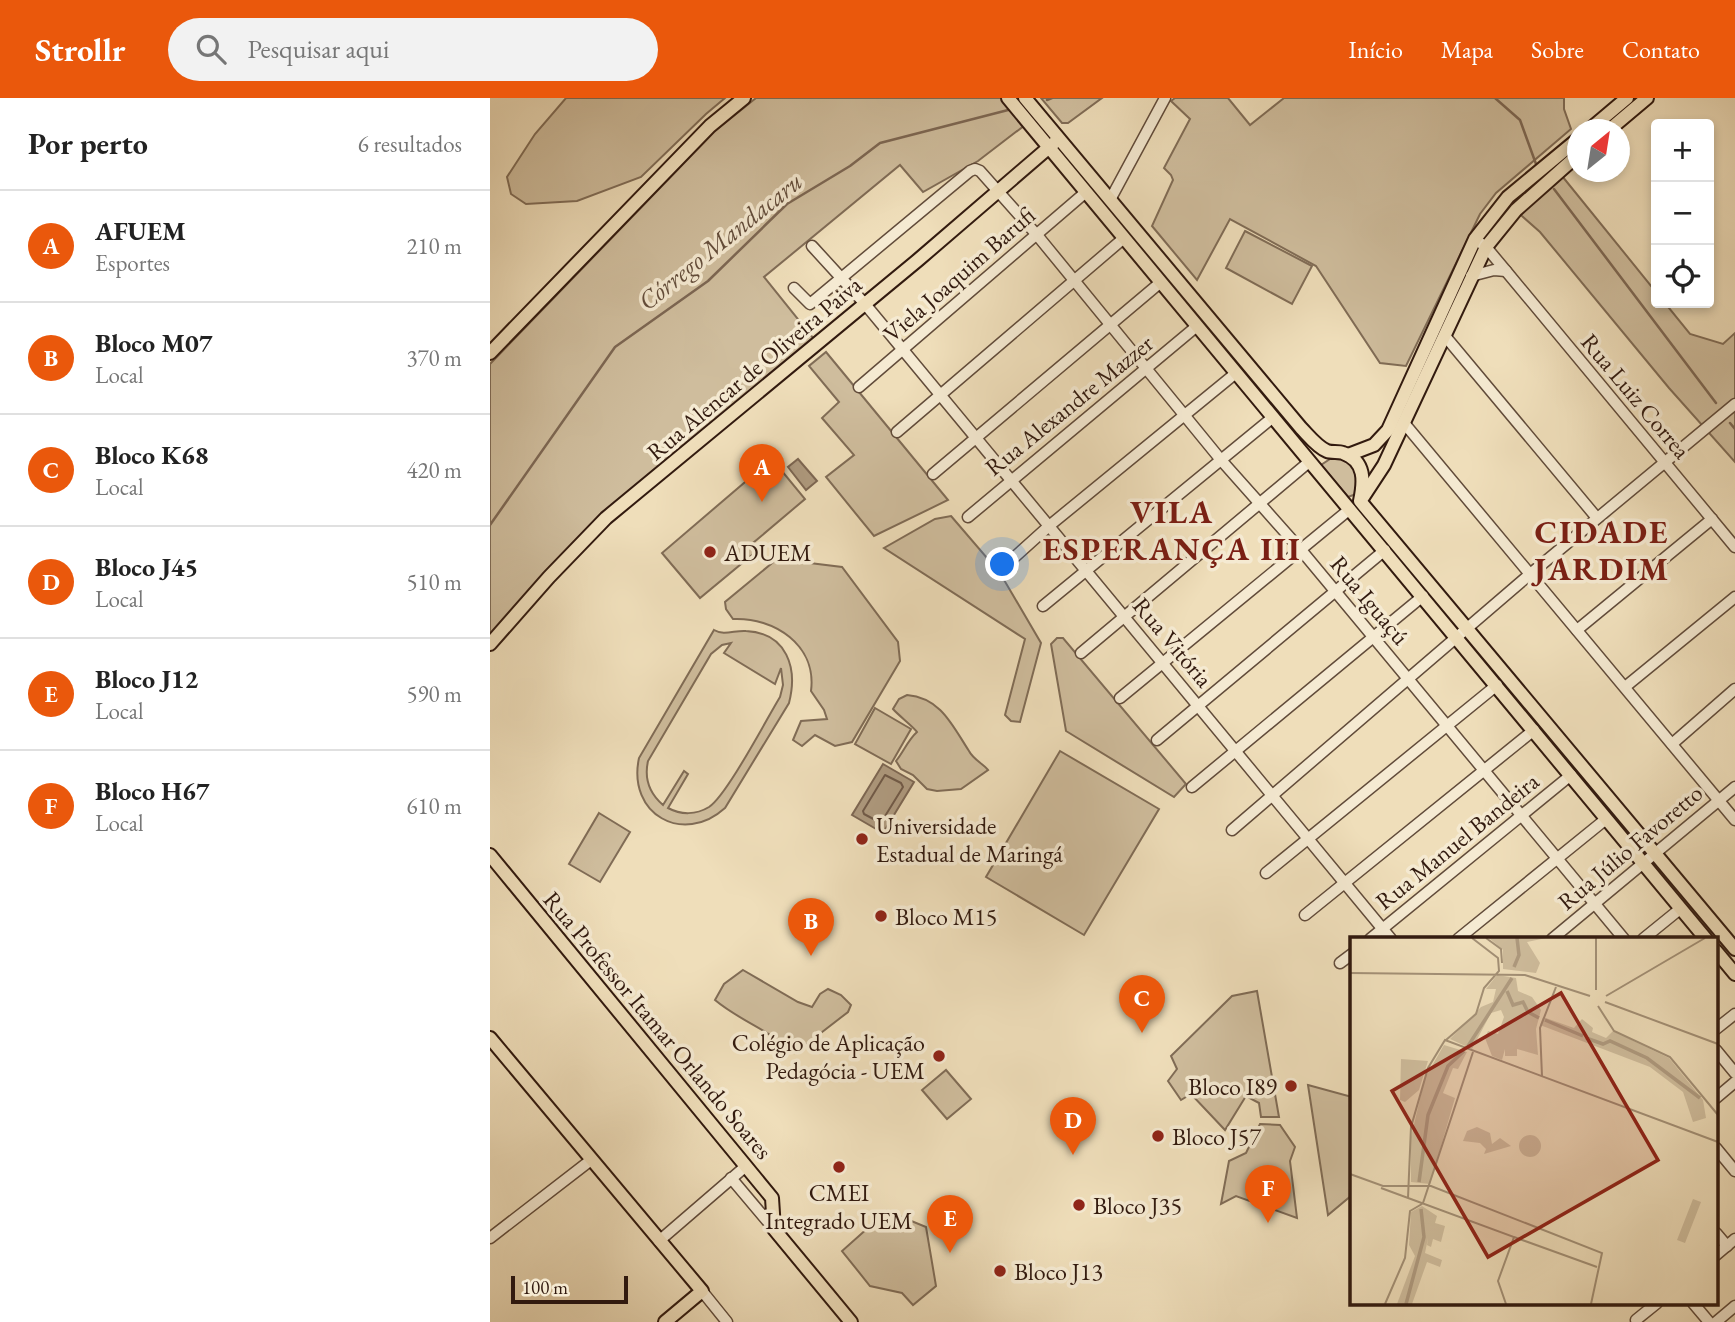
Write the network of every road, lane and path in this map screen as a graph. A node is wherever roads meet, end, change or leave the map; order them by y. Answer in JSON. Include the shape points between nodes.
{"nodes":[{"id":1,"x":744,"y":98,"type":"edge"},
{"id":2,"x":1008,"y":98,"type":"edge"},
{"id":3,"x":1026,"y":98,"type":"edge"},
{"id":4,"x":1165,"y":98,"type":"edge"},
{"id":5,"x":1627,"y":98,"type":"edge"},
{"id":6,"x":1647,"y":98,"type":"edge"},
{"id":7,"x":1602,"y":119,"type":"edge"},
{"id":8,"x":1622,"y":119,"type":"edge"},
{"id":9,"x":1059,"y":139,"type":"junction"},
{"id":10,"x":1567,"y":147,"type":"edge"},
{"id":11,"x":1049,"y":148,"type":"junction"},
{"id":12,"x":1567,"y":164,"type":"edge"},
{"id":13,"x":998,"y":191,"type":"junction"},
{"id":14,"x":1086,"y":192,"type":"junction"},
{"id":15,"x":1110,"y":200,"type":"junction"},
{"id":16,"x":1037,"y":235,"type":"junction"},
{"id":17,"x":1124,"y":238,"type":"junction"},
{"id":18,"x":1481,"y":243,"type":"junction"},
{"id":19,"x":812,"y":246,"type":"dead end"},
{"id":20,"x":1506,"y":271,"type":"junction"},
{"id":21,"x":1471,"y":276,"type":"junction"},
{"id":22,"x":841,"y":278,"type":"junction"},
{"id":23,"x":1074,"y":280,"type":"junction"},
{"id":24,"x":1161,"y":282,"type":"junction"},
{"id":25,"x":794,"y":288,"type":"dead end"},
{"id":26,"x":865,"y":304,"type":"junction"},
{"id":27,"x":1110,"y":324,"type":"junction"},
{"id":28,"x":1197,"y":326,"type":"junction"},
{"id":29,"x":1445,"y":336,"type":"junction"},
{"id":30,"x":903,"y":350,"type":"junction"},
{"id":31,"x":490,"y":353,"type":"edge"},
{"id":32,"x":1146,"y":369,"type":"junction"},
{"id":33,"x":1236,"y":373,"type":"junction"},
{"id":34,"x":859,"y":387,"type":"dead end"},
{"id":35,"x":941,"y":396,"type":"junction"},
{"id":36,"x":1735,"y":404,"type":"edge"},
{"id":37,"x":1184,"y":414,"type":"junction"},
{"id":38,"x":1272,"y":418,"type":"junction"},
{"id":39,"x":1404,"y":423,"type":"junction"},
{"id":40,"x":897,"y":432,"type":"dead end"},
{"id":41,"x":975,"y":437,"type":"junction"},
{"id":42,"x":1326,"y":451,"type":"junction"},
{"id":43,"x":1348,"y":455,"type":"junction"},
{"id":44,"x":1221,"y":460,"type":"junction"},
{"id":45,"x":1309,"y":462,"type":"junction"},
{"id":46,"x":1664,"y":463,"type":"junction"},
{"id":47,"x":933,"y":474,"type":"dead end"},
{"id":48,"x":1011,"y":480,"type":"junction"},
{"id":49,"x":1258,"y":503,"type":"junction"},
{"id":50,"x":1355,"y":505,"type":"junction"},
{"id":51,"x":968,"y":517,"type":"dead end"},
{"id":52,"x":1597,"y":518,"type":"junction"},
{"id":53,"x":1712,"y":519,"type":"junction"},
{"id":54,"x":1049,"y":526,"type":"junction"},
{"id":55,"x":1735,"y":547,"type":"edge"},
{"id":56,"x":1301,"y":550,"type":"junction"},
{"id":57,"x":1385,"y":550,"type":"junction"},
{"id":58,"x":1007,"y":564,"type":"dead end"},
{"id":59,"x":1086,"y":571,"type":"junction"},
{"id":60,"x":1529,"y":575,"type":"junction"},
{"id":61,"x":1335,"y":592,"type":"junction"},
{"id":62,"x":1423,"y":596,"type":"junction"},
{"id":63,"x":1735,"y":597,"type":"edge"},
{"id":64,"x":1043,"y":606,"type":"dead end"},
{"id":65,"x":1124,"y":617,"type":"junction"},
{"id":66,"x":1577,"y":631,"type":"junction"},
{"id":67,"x":1462,"y":633,"type":"junction"},
{"id":68,"x":1374,"y":638,"type":"junction"},
{"id":69,"x":490,"y":644,"type":"edge"},
{"id":70,"x":1081,"y":653,"type":"dead end"},
{"id":71,"x":1162,"y":663,"type":"junction"},
{"id":72,"x":1407,"y":678,"type":"junction"},
{"id":73,"x":1497,"y":685,"type":"junction"},
{"id":74,"x":1625,"y":687,"type":"junction"},
{"id":75,"x":1735,"y":689,"type":"edge"},
{"id":76,"x":1119,"y":698,"type":"dead end"},
{"id":77,"x":1197,"y":705,"type":"junction"},
{"id":78,"x":1447,"y":726,"type":"junction"},
{"id":79,"x":1534,"y":730,"type":"junction"},
{"id":80,"x":1157,"y":740,"type":"dead end"},
{"id":81,"x":1672,"y":744,"type":"junction"},
{"id":82,"x":1235,"y":751,"type":"junction"},
{"id":83,"x":1484,"y":771,"type":"junction"},
{"id":84,"x":1571,"y":775,"type":"junction"},
{"id":85,"x":1192,"y":787,"type":"dead end"},
{"id":86,"x":1735,"y":787,"type":"edge"},
{"id":87,"x":1272,"y":795,"type":"junction"},
{"id":88,"x":1719,"y":801,"type":"junction"},
{"id":89,"x":1522,"y":816,"type":"junction"},
{"id":90,"x":1606,"y":819,"type":"junction"},
{"id":91,"x":1735,"y":820,"type":"edge"},
{"id":92,"x":1232,"y":831,"type":"dead end"},
{"id":93,"x":1309,"y":840,"type":"junction"},
{"id":94,"x":1655,"y":854,"type":"junction"},
{"id":95,"x":490,"y":855,"type":"edge"},
{"id":96,"x":1557,"y":859,"type":"junction"},
{"id":97,"x":1643,"y":863,"type":"junction"},
{"id":98,"x":1266,"y":873,"type":"dead end"},
{"id":99,"x":1345,"y":883,"type":"junction"},
{"id":100,"x":1595,"y":904,"type":"junction"},
{"id":101,"x":1680,"y":909,"type":"junction"},
{"id":102,"x":1305,"y":915,"type":"dead end"},
{"id":103,"x":1382,"y":929,"type":"junction"},
{"id":104,"x":1372,"y":937,"type":"edge"},
{"id":105,"x":1389,"y":937,"type":"edge"},
{"id":106,"x":1460,"y":937,"type":"edge"},
{"id":107,"x":1554,"y":937,"type":"edge"},
{"id":108,"x":1622,"y":937,"type":"edge"},
{"id":109,"x":1645,"y":937,"type":"edge"},
{"id":110,"x":1704,"y":937,"type":"edge"},
{"id":111,"x":1735,"y":949,"type":"edge"},
{"id":112,"x":1718,"y":954,"type":"edge"},
{"id":113,"x":1350,"y":956,"type":"edge"},
{"id":114,"x":1340,"y":963,"type":"dead end"},
{"id":115,"x":1735,"y":974,"type":"edge"},
{"id":116,"x":1735,"y":1014,"type":"edge"},
{"id":117,"x":1718,"y":1028,"type":"edge"},
{"id":118,"x":490,"y":1038,"type":"edge"},
{"id":119,"x":1718,"y":1052,"type":"edge"},
{"id":120,"x":1735,"y":1073,"type":"edge"},
{"id":121,"x":1735,"y":1082,"type":"edge"},
{"id":122,"x":1718,"y":1096,"type":"edge"},
{"id":123,"x":1718,"y":1150,"type":"edge"},
{"id":124,"x":591,"y":1160,"type":"junction"},
{"id":125,"x":746,"y":1166,"type":"junction"},
{"id":126,"x":1735,"y":1171,"type":"edge"},
{"id":127,"x":731,"y":1178,"type":"junction"},
{"id":128,"x":774,"y":1229,"type":"junction"},
{"id":129,"x":490,"y":1238,"type":"edge"},
{"id":130,"x":659,"y":1241,"type":"junction"},
{"id":131,"x":702,"y":1291,"type":"junction"},
{"id":132,"x":1656,"y":1304,"type":"edge"},
{"id":133,"x":1694,"y":1304,"type":"edge"},
{"id":134,"x":1735,"y":1306,"type":"edge"},
{"id":135,"x":1636,"y":1320,"type":"edge"},
{"id":136,"x":666,"y":1322,"type":"edge"},
{"id":137,"x":727,"y":1322,"type":"edge"},
{"id":138,"x":851,"y":1322,"type":"edge"},
{"id":139,"x":1709,"y":1322,"type":"edge"},
{"id":140,"x":1716,"y":1322,"type":"edge"}],
"edges":[{"from":1,"to":31,"type":"main road","via":[[710,125]]},
{"from":2,"to":11,"type":"main road"},
{"from":3,"to":9,"type":"main road"},
{"from":4,"to":15,"type":"street"},
{"from":5,"to":7,"type":"main road"},
{"from":6,"to":8,"type":"main road"},
{"from":9,"to":11,"type":"main road","name":"Rua Alencar de Oliveira Paiva"},
{"from":9,"to":15,"type":"main road"},
{"from":10,"to":18,"type":"main road","via":[[1508,197]]},
{"from":11,"to":13,"type":"main road","name":"Rua Alencar de Oliveira Paiva"},
{"from":11,"to":14,"type":"main road"},
{"from":12,"to":18,"type":"main road"},
{"from":13,"to":16,"type":"street","name":"Rua Iguaçú"},
{"from":13,"to":22,"type":"street","name":"Rua Iguaçú","via":[[980,171],[970,171]]},
{"from":13,"to":26,"type":"main road","name":"Rua Alencar de Oliveira Paiva"},
{"from":14,"to":16,"type":"street","name":"Viela Joaquim Barufi"},
{"from":14,"to":17,"type":"main road"},
{"from":15,"to":42,"type":"main road","via":[[1301,428]]},
{"from":16,"to":23,"type":"street","name":"Rua Iguaçú"},
{"from":16,"to":30,"type":"street","name":"Viela Joaquim Barufi"},
{"from":17,"to":23,"type":"street"},
{"from":17,"to":24,"type":"main road"},
{"from":18,"to":20,"type":"street","name":"Rua Luiz Correa"},
{"from":18,"to":21,"type":"main road"},
{"from":18,"to":43,"type":"main road","via":[[1388,430],[1374,445]]},
{"from":19,"to":22,"type":"street","name":"Rua Vitória"},
{"from":20,"to":21,"type":"street"},
{"from":20,"to":46,"type":"street","name":"Rua Luiz Correa"},
{"from":21,"to":29,"type":"main road"},
{"from":22,"to":25,"type":"street","via":[[810,304]]},
{"from":22,"to":26,"type":"street","name":"Rua Vitória"},
{"from":23,"to":27,"type":"street","name":"Rua Iguaçú"},
{"from":23,"to":35,"type":"street"},
{"from":24,"to":27,"type":"street"},
{"from":24,"to":28,"type":"main road"},
{"from":26,"to":30,"type":"street","name":"Rua Vitória"},
{"from":26,"to":69,"type":"main road","name":"Rua Alencar de Oliveira Paiva","via":[[606,518]]},
{"from":27,"to":32,"type":"street","name":"Rua Iguaçú"},
{"from":27,"to":41,"type":"street"},
{"from":28,"to":32,"type":"street","name":"Rua Alexandre Mazzer"},
{"from":28,"to":33,"type":"main road"},
{"from":29,"to":39,"type":"main road"},
{"from":29,"to":52,"type":"street"},
{"from":30,"to":34,"type":"street","name":"Viela Joaquim Barufi"},
{"from":30,"to":35,"type":"street","name":"Rua Vitória"},
{"from":32,"to":37,"type":"street","name":"Rua Iguaçú"},
{"from":32,"to":48,"type":"street","name":"Rua Alexandre Mazzer"},
{"from":33,"to":37,"type":"street"},
{"from":33,"to":38,"type":"main road"},
{"from":35,"to":40,"type":"street"},
{"from":35,"to":41,"type":"street","name":"Rua Vitória"},
{"from":36,"to":46,"type":"street"},
{"from":37,"to":44,"type":"street","name":"Rua Iguaçú"},
{"from":37,"to":54,"type":"street"},
{"from":38,"to":44,"type":"street"},
{"from":38,"to":45,"type":"main road"},
{"from":39,"to":50,"type":"main road","via":[[1384,465]]},
{"from":39,"to":60,"type":"street"},
{"from":41,"to":47,"type":"street"},
{"from":41,"to":48,"type":"street","name":"Rua Vitória"},
{"from":42,"to":43,"type":"main road"},
{"from":42,"to":45,"type":"main road"},
{"from":43,"to":50,"type":"main road","via":[[1362,471],[1364,481]]},
{"from":44,"to":49,"type":"street","name":"Rua Iguaçú"},
{"from":44,"to":59,"type":"street"},
{"from":45,"to":49,"type":"street"},
{"from":45,"to":50,"type":"main road"},
{"from":46,"to":52,"type":"street"},
{"from":46,"to":53,"type":"street","name":"Rua Luiz Correa"},
{"from":48,"to":51,"type":"street","name":"Rua Alexandre Mazzer"},
{"from":48,"to":54,"type":"street","name":"Rua Vitória"},
{"from":49,"to":56,"type":"street","name":"Rua Iguaçú"},
{"from":49,"to":65,"type":"street"},
{"from":50,"to":56,"type":"street"},
{"from":50,"to":57,"type":"main road"},
{"from":50,"to":67,"type":"main road"},
{"from":52,"to":60,"type":"street"},
{"from":53,"to":55,"type":"street","name":"Rua Luiz Correa"},
{"from":53,"to":66,"type":"street"},
{"from":54,"to":58,"type":"street"},
{"from":54,"to":59,"type":"street","name":"Rua Vitória"},
{"from":56,"to":61,"type":"street","name":"Rua Iguaçú"},
{"from":56,"to":71,"type":"street"},
{"from":57,"to":61,"type":"street"},
{"from":57,"to":62,"type":"main road"},
{"from":59,"to":64,"type":"street"},
{"from":59,"to":65,"type":"street","name":"Rua Vitória"},
{"from":60,"to":66,"type":"street"},
{"from":60,"to":67,"type":"street"},
{"from":61,"to":68,"type":"street","name":"Rua Iguaçú"},
{"from":61,"to":77,"type":"street"},
{"from":62,"to":67,"type":"main road"},
{"from":62,"to":68,"type":"street"},
{"from":63,"to":74,"type":"street"},
{"from":65,"to":70,"type":"street"},
{"from":65,"to":71,"type":"street","name":"Rua Vitória"},
{"from":66,"to":74,"type":"street"},
{"from":67,"to":72,"type":"street"},
{"from":67,"to":73,"type":"main road"},
{"from":67,"to":94,"type":"main road"},
{"from":68,"to":72,"type":"street","name":"Rua Iguaçú"},
{"from":68,"to":82,"type":"street"},
{"from":71,"to":76,"type":"street"},
{"from":71,"to":77,"type":"street","name":"Rua Vitória"},
{"from":72,"to":78,"type":"street","name":"Rua Iguaçú"},
{"from":72,"to":87,"type":"street"},
{"from":73,"to":78,"type":"street"},
{"from":73,"to":79,"type":"main road"},
{"from":74,"to":81,"type":"street"},
{"from":75,"to":81,"type":"street"},
{"from":77,"to":80,"type":"street"},
{"from":77,"to":82,"type":"street","name":"Rua Vitória"},
{"from":78,"to":83,"type":"street","name":"Rua Iguaçú"},
{"from":78,"to":93,"type":"street"},
{"from":79,"to":83,"type":"street"},
{"from":79,"to":84,"type":"main road"},
{"from":81,"to":88,"type":"street"},
{"from":82,"to":85,"type":"street"},
{"from":82,"to":87,"type":"street","name":"Rua Vitória"},
{"from":83,"to":89,"type":"street","name":"Rua Iguaçú"},
{"from":83,"to":99,"type":"street"},
{"from":84,"to":89,"type":"street","name":"Rua Manuel Bandeira"},
{"from":84,"to":90,"type":"main road"},
{"from":86,"to":88,"type":"street","name":"Rua Júlio Favoretto"},
{"from":87,"to":92,"type":"street"},
{"from":87,"to":93,"type":"street","name":"Rua Vitória"},
{"from":88,"to":91,"type":"street"},
{"from":88,"to":94,"type":"street","name":"Rua Júlio Favoretto"},
{"from":89,"to":96,"type":"street","name":"Rua Iguaçú"},
{"from":89,"to":103,"type":"street","name":"Rua Manuel Bandeira"},
{"from":90,"to":96,"type":"street"},
{"from":90,"to":97,"type":"main road"},
{"from":93,"to":98,"type":"street"},
{"from":93,"to":99,"type":"street","name":"Rua Vitória"},
{"from":94,"to":97,"type":"street","name":"Rua Júlio Favoretto"},
{"from":94,"to":111,"type":"main road"},
{"from":95,"to":125,"type":"main road","name":"Rua Professor Itamar Orlando Soares"},
{"from":96,"to":100,"type":"street","name":"Rua Iguaçú"},
{"from":96,"to":106,"type":"street"},
{"from":97,"to":100,"type":"street","name":"Rua Júlio Favoretto"},
{"from":97,"to":101,"type":"main road"},
{"from":99,"to":102,"type":"street"},
{"from":99,"to":103,"type":"street","name":"Rua Vitória"},
{"from":100,"to":107,"type":"street","name":"Rua Júlio Favoretto"},
{"from":100,"to":108,"type":"street","name":"Rua Iguaçú"},
{"from":101,"to":109,"type":"street"},
{"from":101,"to":110,"type":"main road"},
{"from":103,"to":104,"type":"street","name":"Rua Manuel Bandeira"},
{"from":103,"to":105,"type":"street","name":"Rua Vitória"},
{"from":112,"to":115,"type":"main road"},
{"from":113,"to":114,"type":"street"},
{"from":116,"to":117,"type":"street"},
{"from":118,"to":124,"type":"main road"},
{"from":119,"to":120,"type":"street"},
{"from":121,"to":122,"type":"street"},
{"from":123,"to":126,"type":"street"},
{"from":124,"to":129,"type":"street"},
{"from":124,"to":130,"type":"main road"},
{"from":125,"to":127,"type":"street"},
{"from":125,"to":128,"type":"main road","name":"Rua Professor Itamar Orlando Soares","via":[[772,1198]]},
{"from":127,"to":128,"type":"street","name":"Rua Professor Itamar Orlando Soares"},
{"from":127,"to":130,"type":"street"},
{"from":128,"to":138,"type":"main road","name":"Rua Professor Itamar Orlando Soares"},
{"from":130,"to":131,"type":"main road"},
{"from":131,"to":136,"type":"main road"},
{"from":131,"to":137,"type":"street"},
{"from":132,"to":135,"type":"street"},
{"from":133,"to":139,"type":"street"},
{"from":134,"to":140,"type":"street"}]}
